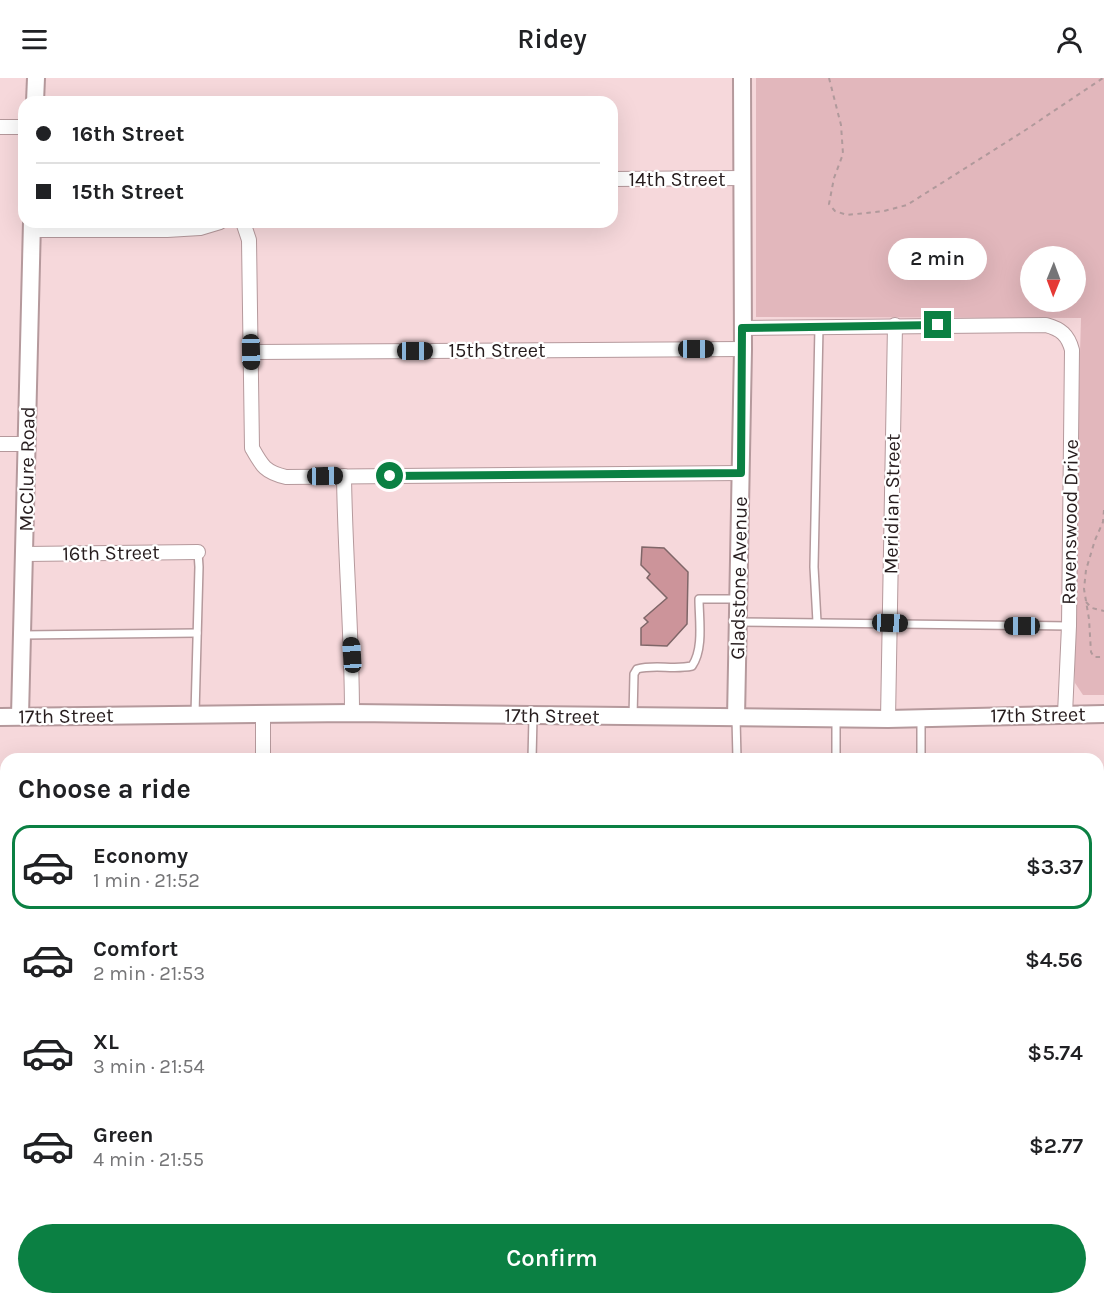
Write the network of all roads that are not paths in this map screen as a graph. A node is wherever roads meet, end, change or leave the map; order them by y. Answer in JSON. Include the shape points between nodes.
{"nodes":[{"id":1,"x":36,"y":78,"type":"edge"},
{"id":2,"x":742,"y":78,"type":"edge"},
{"id":3,"x":35,"y":96,"type":"edge"},
{"id":4,"x":0,"y":127,"type":"edge"},
{"id":5,"x":18,"y":127,"type":"edge"},
{"id":6,"x":742,"y":178,"type":"junction"},
{"id":7,"x":618,"y":179,"type":"edge"},
{"id":8,"x":32,"y":228,"type":"edge"},
{"id":9,"x":100,"y":228,"type":"edge"},
{"id":10,"x":200,"y":228,"type":"edge"},
{"id":11,"x":245,"y":228,"type":"edge"},
{"id":12,"x":895,"y":325,"type":"junction"},
{"id":13,"x":819,"y":327,"type":"junction"},
{"id":14,"x":742,"y":328,"type":"junction"},
{"id":15,"x":743,"y":349,"type":"junction"},
{"id":16,"x":251,"y":352,"type":"junction"},
{"id":17,"x":0,"y":444,"type":"edge"},
{"id":18,"x":27,"y":444,"type":"junction"},
{"id":19,"x":741,"y":473,"type":"junction"},
{"id":20,"x":344,"y":476,"type":"junction"},
{"id":21,"x":198,"y":552,"type":"joint"},
{"id":22,"x":25,"y":554,"type":"junction"},
{"id":23,"x":738,"y":600,"type":"junction"},
{"id":24,"x":738,"y":622,"type":"junction"},
{"id":25,"x":817,"y":622,"type":"junction"},
{"id":26,"x":890,"y":623,"type":"junction"},
{"id":27,"x":1069,"y":626,"type":"junction"},
{"id":28,"x":197,"y":633,"type":"junction"},
{"id":29,"x":22,"y":635,"type":"junction"},
{"id":30,"x":352,"y":713,"type":"junction"},
{"id":31,"x":195,"y":714,"type":"junction"},
{"id":32,"x":263,"y":714,"type":"junction"},
{"id":33,"x":1065,"y":714,"type":"junction"},
{"id":34,"x":1104,"y":714,"type":"edge"},
{"id":35,"x":533,"y":715,"type":"junction"},
{"id":36,"x":20,"y":716,"type":"junction"},
{"id":37,"x":0,"y":717,"type":"edge"},
{"id":38,"x":633,"y":717,"type":"junction"},
{"id":39,"x":736,"y":718,"type":"junction"},
{"id":40,"x":836,"y":718,"type":"junction"},
{"id":41,"x":921,"y":718,"type":"junction"},
{"id":42,"x":888,"y":719,"type":"junction"},
{"id":43,"x":263,"y":753,"type":"edge"},
{"id":44,"x":532,"y":753,"type":"edge"},
{"id":45,"x":737,"y":753,"type":"edge"},
{"id":46,"x":836,"y":753,"type":"edge"},
{"id":47,"x":921,"y":753,"type":"edge"}],
"edges":[{"from":1,"to":3,"type":"street"},
{"from":2,"to":6,"type":"street","name":"Gladstone Avenue"},
{"from":4,"to":5,"type":"street"},
{"from":6,"to":7,"type":"street","name":"14th Street"},
{"from":6,"to":14,"type":"street","name":"Gladstone Avenue"},
{"from":8,"to":18,"type":"street","name":"McClure Road"},
{"from":9,"to":10,"type":"street"},
{"from":11,"to":16,"type":"street","via":[[249,240]]},
{"from":12,"to":13,"type":"street"},
{"from":12,"to":26,"type":"street","name":"Meridian Street"},
{"from":12,"to":27,"type":"street","name":"Ravenswood Drive","via":[[1046,326],[1055,327],[1069,340]]},
{"from":13,"to":14,"type":"street"},
{"from":13,"to":25,"type":"lane","via":[[814,567]]},
{"from":14,"to":15,"type":"street","name":"Gladstone Avenue"},
{"from":15,"to":16,"type":"street","name":"15th Street"},
{"from":15,"to":19,"type":"street","name":"Gladstone Avenue"},
{"from":16,"to":20,"type":"street","via":[[252,448],[261,465],[272,474],[286,477]]},
{"from":17,"to":18,"type":"street"},
{"from":18,"to":22,"type":"street","name":"McClure Road"},
{"from":19,"to":20,"type":"street"},
{"from":19,"to":23,"type":"street","name":"Gladstone Avenue"},
{"from":20,"to":30,"type":"street"},
{"from":21,"to":22,"type":"street","name":"16th Street"},
{"from":21,"to":28,"type":"lane"},
{"from":22,"to":29,"type":"street","name":"McClure Road"},
{"from":23,"to":24,"type":"street","name":"Gladstone Avenue"},
{"from":23,"to":38,"type":"lane","via":[[699,599],[697,659],[692,666],[682,668],[637,669]]},
{"from":24,"to":25,"type":"lane"},
{"from":24,"to":39,"type":"street","name":"Gladstone Avenue"},
{"from":25,"to":26,"type":"lane"},
{"from":26,"to":27,"type":"lane"},
{"from":26,"to":42,"type":"street","name":"Meridian Street"},
{"from":27,"to":33,"type":"street","name":"Ravenswood Drive"},
{"from":28,"to":29,"type":"lane"},
{"from":28,"to":31,"type":"lane"},
{"from":29,"to":36,"type":"street","name":"McClure Road"},
{"from":30,"to":32,"type":"street","name":"17th Street"},
{"from":30,"to":35,"type":"street","name":"17th Street"},
{"from":31,"to":32,"type":"street","name":"17th Street"},
{"from":31,"to":36,"type":"street","name":"17th Street"},
{"from":32,"to":43,"type":"street"},
{"from":33,"to":34,"type":"street","name":"17th Street"},
{"from":33,"to":41,"type":"street","name":"17th Street"},
{"from":35,"to":38,"type":"street","name":"17th Street"},
{"from":35,"to":44,"type":"lane"},
{"from":36,"to":37,"type":"street","name":"17th Street"},
{"from":38,"to":39,"type":"street","name":"17th Street"},
{"from":39,"to":40,"type":"street","name":"17th Street"},
{"from":39,"to":45,"type":"lane"},
{"from":40,"to":42,"type":"street","name":"17th Street"},
{"from":40,"to":46,"type":"lane"},
{"from":41,"to":42,"type":"street","name":"17th Street"},
{"from":41,"to":47,"type":"lane"}]}
